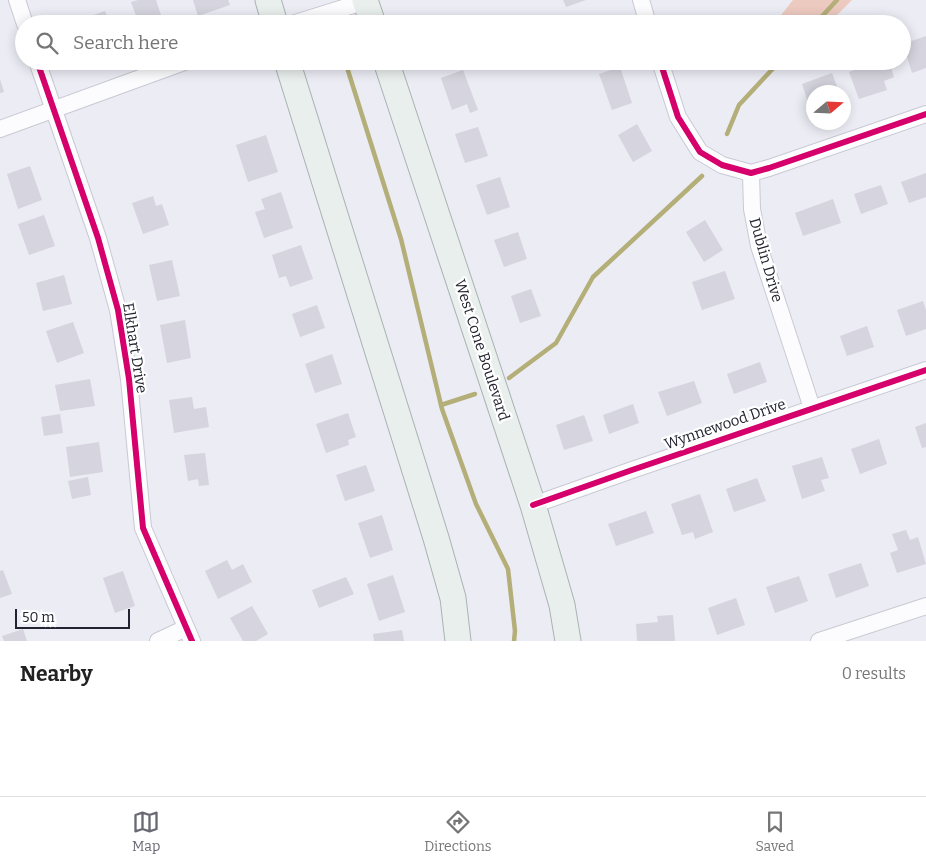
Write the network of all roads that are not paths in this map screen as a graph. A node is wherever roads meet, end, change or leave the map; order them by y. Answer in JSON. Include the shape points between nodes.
{"nodes":[{"id":1,"x":17,"y":0,"type":"edge"},
{"id":2,"x":268,"y":0,"type":"edge"},
{"id":3,"x":641,"y":0,"type":"edge"},
{"id":4,"x":368,"y":6,"type":"edge"},
{"id":5,"x":22,"y":15,"type":"edge"},
{"id":6,"x":272,"y":15,"type":"edge"},
{"id":7,"x":330,"y":15,"type":"edge"},
{"id":8,"x":645,"y":15,"type":"edge"},
{"id":9,"x":40,"y":70,"type":"edge"},
{"id":10,"x":163,"y":70,"type":"edge"},
{"id":11,"x":290,"y":70,"type":"edge"},
{"id":12,"x":389,"y":70,"type":"edge"},
{"id":13,"x":663,"y":70,"type":"edge"},
{"id":14,"x":54,"y":110,"type":"junction"},
{"id":15,"x":926,"y":114,"type":"edge"},
{"id":16,"x":0,"y":129,"type":"edge"},
{"id":17,"x":751,"y":173,"type":"junction"},
{"id":18,"x":926,"y":370,"type":"edge"},
{"id":19,"x":812,"y":408,"type":"junction"},
{"id":20,"x":533,"y":506,"type":"junction"},
{"id":21,"x":926,"y":606,"type":"edge"},
{"id":22,"x":189,"y":635,"type":"edge"},
{"id":23,"x":158,"y":641,"type":"edge"},
{"id":24,"x":458,"y":641,"type":"edge"},
{"id":25,"x":568,"y":641,"type":"edge"},
{"id":26,"x":819,"y":641,"type":"edge"}],
"edges":[{"from":1,"to":5,"type":"street"},
{"from":2,"to":6,"type":"main road"},
{"from":3,"to":8,"type":"street"},
{"from":4,"to":7,"type":"street"},
{"from":9,"to":14,"type":"street","name":"Elkhart Drive"},
{"from":10,"to":14,"type":"street"},
{"from":11,"to":24,"type":"main road","via":[[436,538],[453,598]]},
{"from":12,"to":20,"type":"main road","name":"West Cone Boulevard"},
{"from":13,"to":17,"type":"street","via":[[678,117],[700,152],[722,166]]},
{"from":14,"to":16,"type":"street"},
{"from":14,"to":22,"type":"street","name":"Elkhart Drive","via":[[98,238],[118,310],[129,379],[143,528]]},
{"from":15,"to":17,"type":"street"},
{"from":17,"to":19,"type":"street","name":"Dublin Drive","via":[[758,246]]},
{"from":18,"to":19,"type":"street","name":"Wynnewood Drive"},
{"from":19,"to":20,"type":"street","name":"Wynnewood Drive"},
{"from":20,"to":25,"type":"main road","name":"West Cone Boulevard","via":[[560,597]]},
{"from":21,"to":26,"type":"street"},
{"from":22,"to":23,"type":"street"}]}
